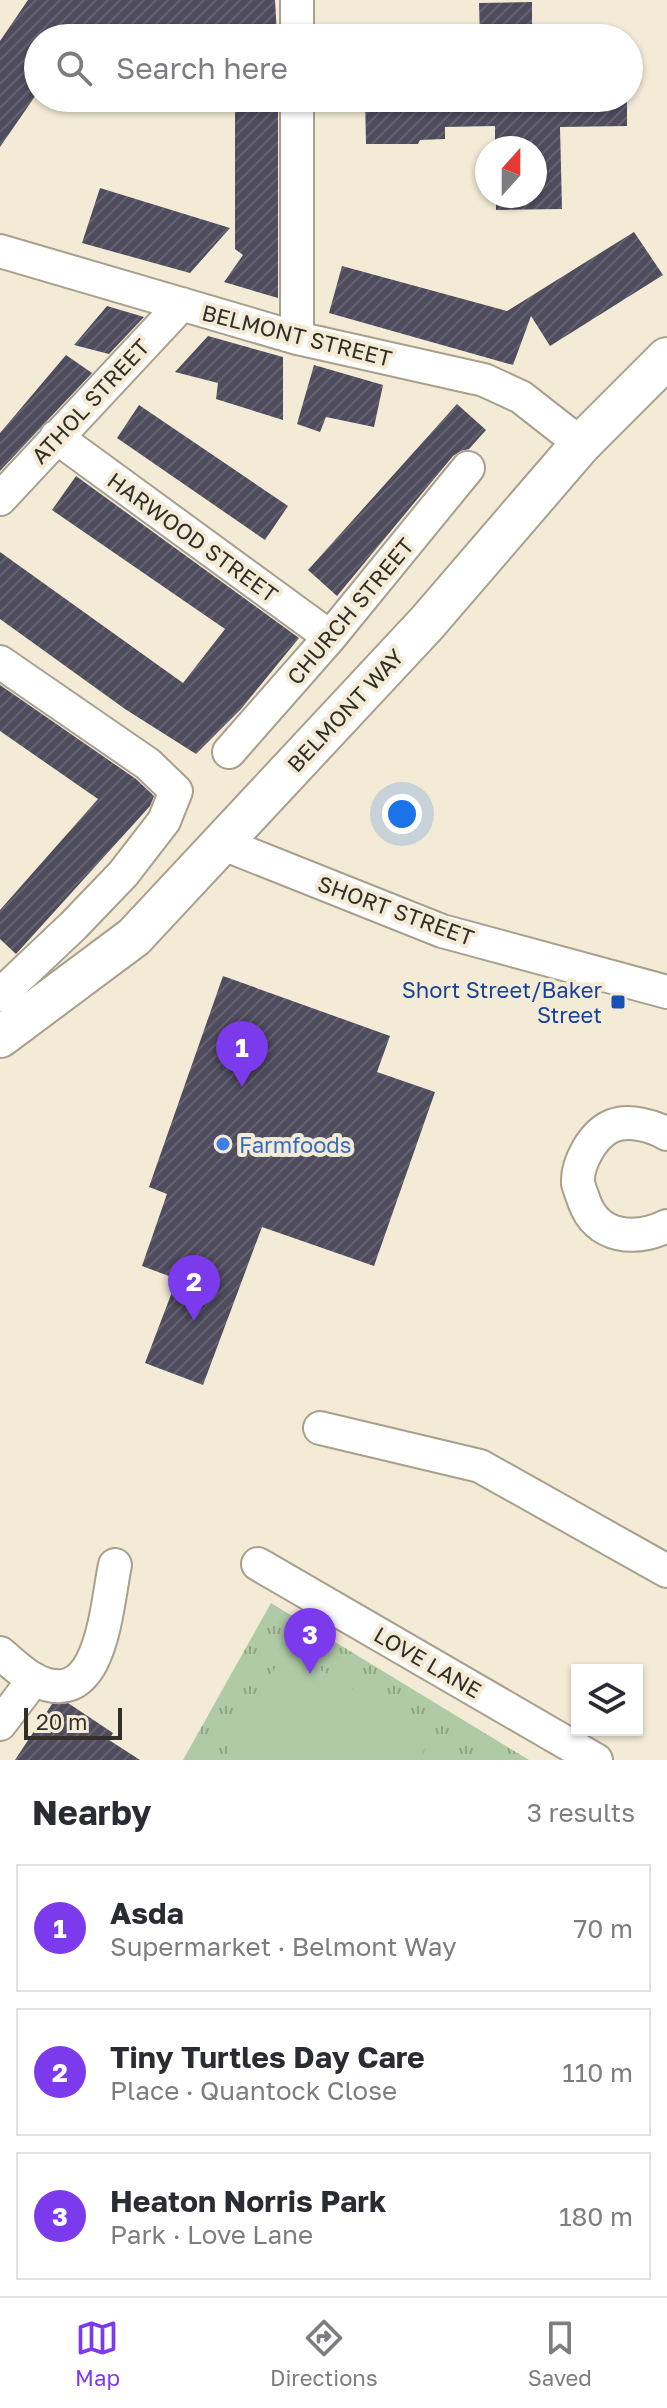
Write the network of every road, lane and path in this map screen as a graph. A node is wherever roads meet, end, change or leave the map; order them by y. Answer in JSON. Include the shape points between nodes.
{"nodes":[{"id":1,"x":297,"y":0,"type":"edge"},
{"id":2,"x":297,"y":24,"type":"edge"},
{"id":3,"x":297,"y":112,"type":"edge"},
{"id":4,"x":0,"y":251,"type":"edge"},
{"id":5,"x":182,"y":304,"type":"junction"},
{"id":6,"x":297,"y":338,"type":"junction"},
{"id":7,"x":667,"y":358,"type":"edge"},
{"id":8,"x":56,"y":437,"type":"junction"},
{"id":9,"x":581,"y":444,"type":"junction"},
{"id":10,"x":468,"y":468,"type":"dead end"},
{"id":11,"x":0,"y":499,"type":"edge"},
{"id":12,"x":330,"y":637,"type":"junction"},
{"id":13,"x":0,"y":662,"type":"edge"},
{"id":14,"x":229,"y":752,"type":"dead end"},
{"id":15,"x":221,"y":843,"type":"junction"},
{"id":16,"x":667,"y":992,"type":"edge"},
{"id":17,"x":0,"y":995,"type":"edge"},
{"id":18,"x":0,"y":1037,"type":"edge"},
{"id":19,"x":667,"y":1134,"type":"edge"},
{"id":20,"x":667,"y":1226,"type":"edge"},
{"id":21,"x":320,"y":1428,"type":"dead end"},
{"id":22,"x":258,"y":1564,"type":"dead end"},
{"id":23,"x":115,"y":1565,"type":"dead end"},
{"id":24,"x":667,"y":1571,"type":"edge"},
{"id":25,"x":0,"y":1653,"type":"edge"},
{"id":26,"x":34,"y":1679,"type":"junction"},
{"id":27,"x":0,"y":1724,"type":"edge"},
{"id":28,"x":596,"y":1760,"type":"edge"}],
"edges":[{"from":1,"to":2,"type":"street"},
{"from":3,"to":6,"type":"street"},
{"from":4,"to":5,"type":"street","name":"BELMONT STREET"},
{"from":5,"to":6,"type":"street","name":"BELMONT STREET"},
{"from":5,"to":8,"type":"street","name":"ATHOL STREET"},
{"from":6,"to":9,"type":"street","name":"BELMONT STREET","via":[[484,380],[521,397]]},
{"from":7,"to":9,"type":"street","name":"BELMONT WAY"},
{"from":8,"to":11,"type":"street","name":"ATHOL STREET"},
{"from":8,"to":12,"type":"street","name":"HARWOOD STREET"},
{"from":9,"to":15,"type":"street","name":"BELMONT WAY","via":[[427,623]]},
{"from":10,"to":12,"type":"street","name":"CHURCH STREET"},
{"from":12,"to":14,"type":"street","name":"CHURCH STREET"},
{"from":13,"to":17,"type":"street","via":[[148,764],[176,791],[164,821],[123,874]]},
{"from":15,"to":16,"type":"street","name":"SHORT STREET","via":[[442,931]]},
{"from":15,"to":18,"type":"street","name":"BELMONT WAY","via":[[134,937]]},
{"from":19,"to":20,"type":"street","via":[[640,1124],[612,1126],[583,1157],[578,1183],[587,1210],[602,1226],[630,1236],[650,1235]]},
{"from":21,"to":24,"type":"street","via":[[480,1466]]},
{"from":22,"to":28,"type":"street","name":"LOVE LANE"},
{"from":23,"to":26,"type":"street","via":[[95,1659],[82,1679],[64,1687]]},
{"from":25,"to":26,"type":"street"},
{"from":26,"to":27,"type":"street"}]}
